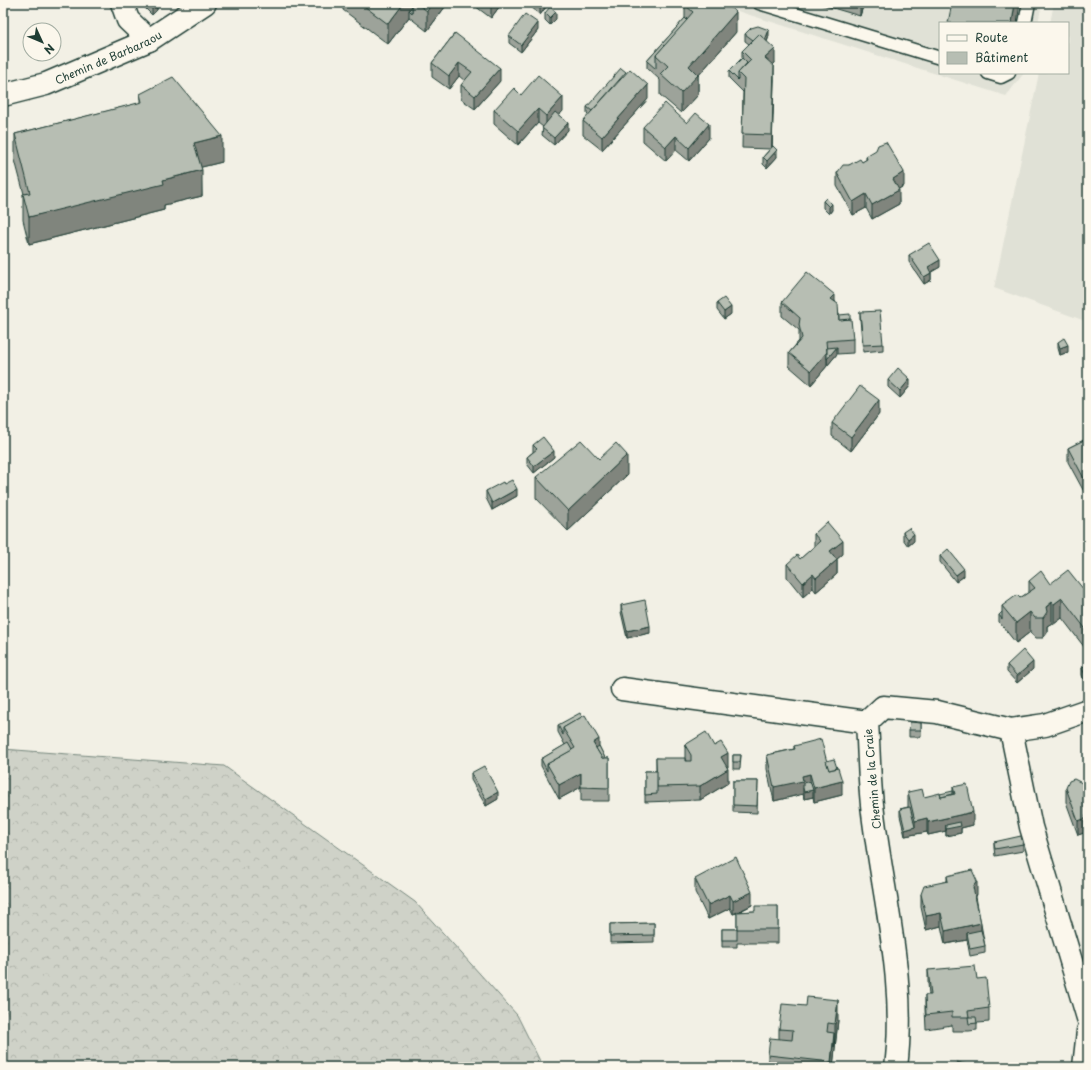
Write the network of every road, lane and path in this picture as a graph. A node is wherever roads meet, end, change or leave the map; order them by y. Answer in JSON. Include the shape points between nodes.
{"nodes":[{"id":1,"x":122,"y":3,"type":"edge"},
{"id":2,"x":205,"y":3,"type":"edge"},
{"id":3,"x":759,"y":3,"type":"edge"},
{"id":4,"x":1029,"y":3,"type":"edge"},
{"id":5,"x":1025,"y":22,"type":"edge"},
{"id":6,"x":149,"y":40,"type":"junction"},
{"id":7,"x":939,"y":58,"type":"edge"},
{"id":8,"x":991,"y":74,"type":"edge"},
{"id":9,"x":1007,"y":74,"type":"edge"},
{"id":10,"x":3,"y":95,"type":"edge"},
{"id":11,"x":622,"y":689,"type":"dead end"},
{"id":12,"x":1088,"y":710,"type":"edge"},
{"id":13,"x":867,"y":722,"type":"junction"},
{"id":14,"x":1011,"y":730,"type":"junction"},
{"id":15,"x":1088,"y":1018,"type":"edge"},
{"id":16,"x":1088,"y":1030,"type":"edge"},
{"id":17,"x":896,"y":1067,"type":"edge"},
{"id":18,"x":1084,"y":1067,"type":"edge"}],
"edges":[{"from":1,"to":6,"type":"street","via":[[128,20]]},
{"from":2,"to":6,"type":"street","name":"Chemin de Barbaraou"},
{"from":3,"to":7,"type":"lane"},
{"from":4,"to":5,"type":"lane"},
{"from":6,"to":10,"type":"street","name":"Chemin de Barbaraou","via":[[46,84]]},
{"from":8,"to":9,"type":"lane","via":[[1001,77]]},
{"from":11,"to":13,"type":"street"},
{"from":12,"to":14,"type":"street","name":"Chemin de la Craie","via":[[1045,725]]},
{"from":13,"to":14,"type":"street","name":"Chemin de la Craie","via":[[883,707],[937,712]]},
{"from":13,"to":17,"type":"street","name":"Chemin de la Craie","via":[[873,812],[896,968],[899,1018]]},
{"from":14,"to":15,"type":"street","via":[[1031,827]]},
{"from":16,"to":18,"type":"street"}]}
